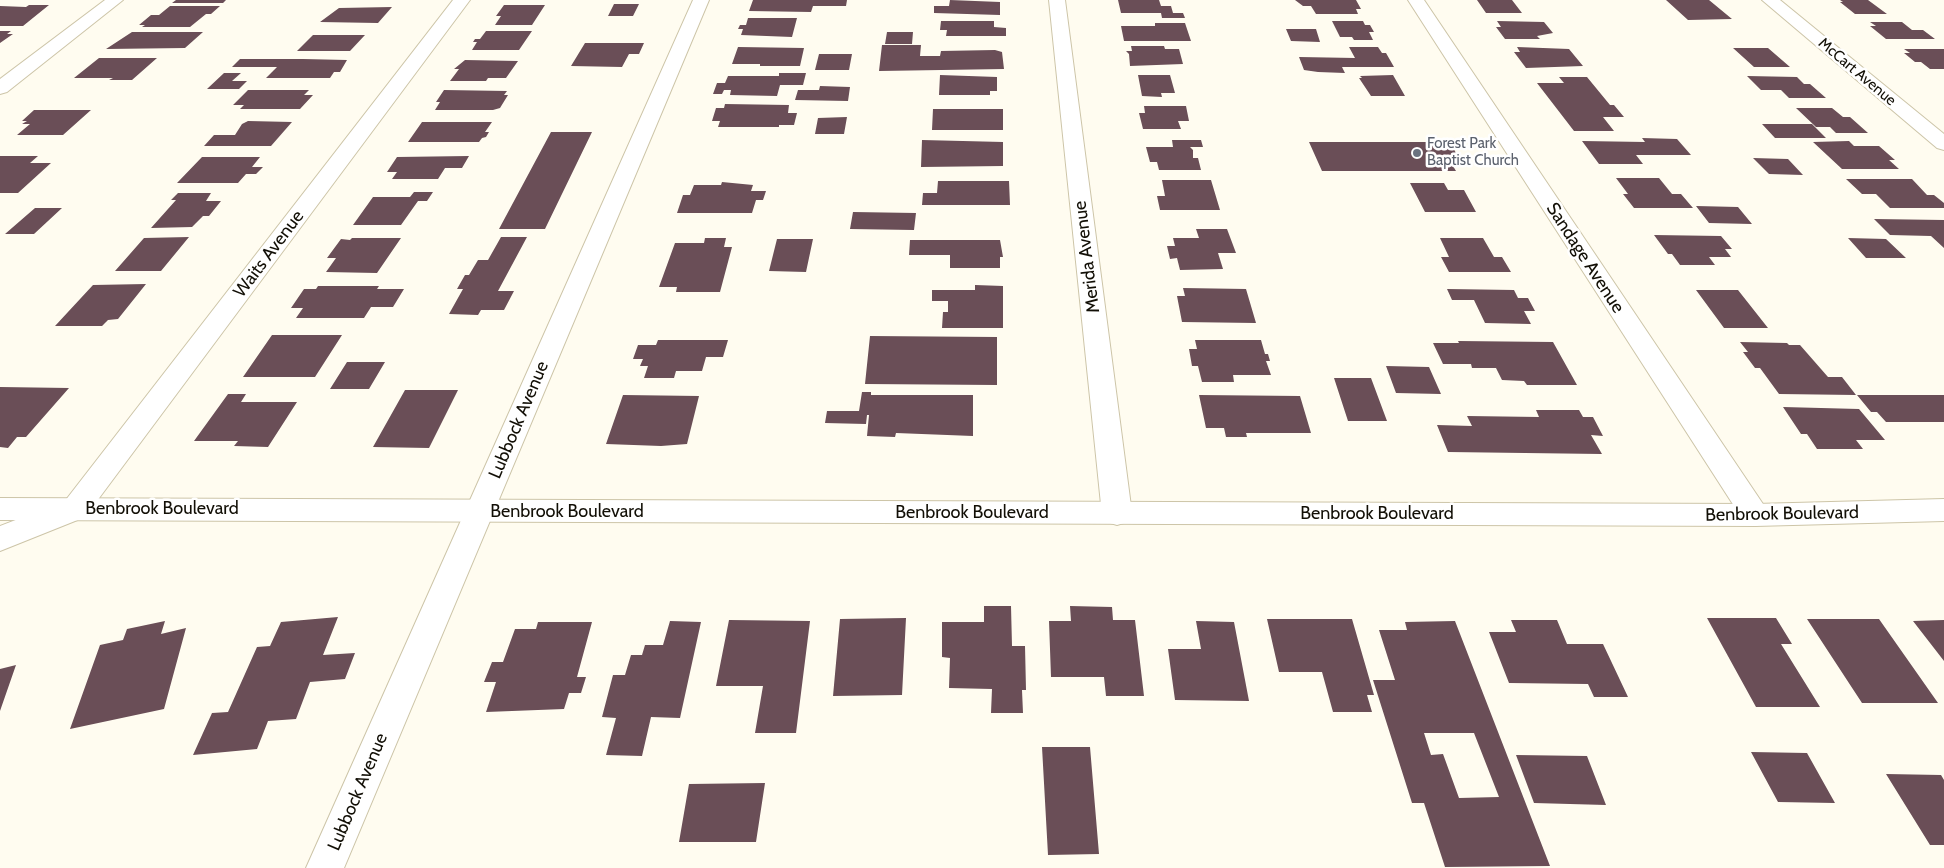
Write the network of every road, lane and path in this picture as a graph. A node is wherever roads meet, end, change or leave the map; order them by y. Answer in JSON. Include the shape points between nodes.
{"nodes":[{"id":1,"x":115,"y":0,"type":"edge"},
{"id":2,"x":462,"y":0,"type":"edge"},
{"id":3,"x":701,"y":0,"type":"edge"},
{"id":4,"x":1057,"y":0,"type":"edge"},
{"id":5,"x":1416,"y":0,"type":"edge"},
{"id":6,"x":1770,"y":0,"type":"edge"},
{"id":7,"x":0,"y":88,"type":"edge"},
{"id":8,"x":1944,"y":144,"type":"edge"},
{"id":9,"x":0,"y":509,"type":"edge"},
{"id":10,"x":75,"y":509,"type":"junction"},
{"id":11,"x":1944,"y":510,"type":"edge"},
{"id":12,"x":480,"y":512,"type":"junction"},
{"id":13,"x":1117,"y":514,"type":"junction"},
{"id":14,"x":1755,"y":515,"type":"junction"},
{"id":15,"x":0,"y":539,"type":"edge"},
{"id":16,"x":325,"y":868,"type":"edge"}],
"edges":[{"from":1,"to":7,"type":"street"},
{"from":2,"to":10,"type":"street","name":"Waits Avenue"},
{"from":3,"to":12,"type":"street","name":"Lubbock Avenue"},
{"from":4,"to":13,"type":"street","name":"Merida Avenue"},
{"from":5,"to":14,"type":"street","name":"Sandage Avenue"},
{"from":6,"to":8,"type":"street","name":"McCart Avenue"},
{"from":9,"to":10,"type":"street","name":"Benbrook Boulevard"},
{"from":10,"to":12,"type":"street","name":"Benbrook Boulevard"},
{"from":10,"to":15,"type":"street"},
{"from":11,"to":14,"type":"street","name":"Benbrook Boulevard"},
{"from":12,"to":13,"type":"street","name":"Benbrook Boulevard"},
{"from":12,"to":16,"type":"street","name":"Lubbock Avenue"},
{"from":13,"to":14,"type":"street","name":"Benbrook Boulevard"}]}
